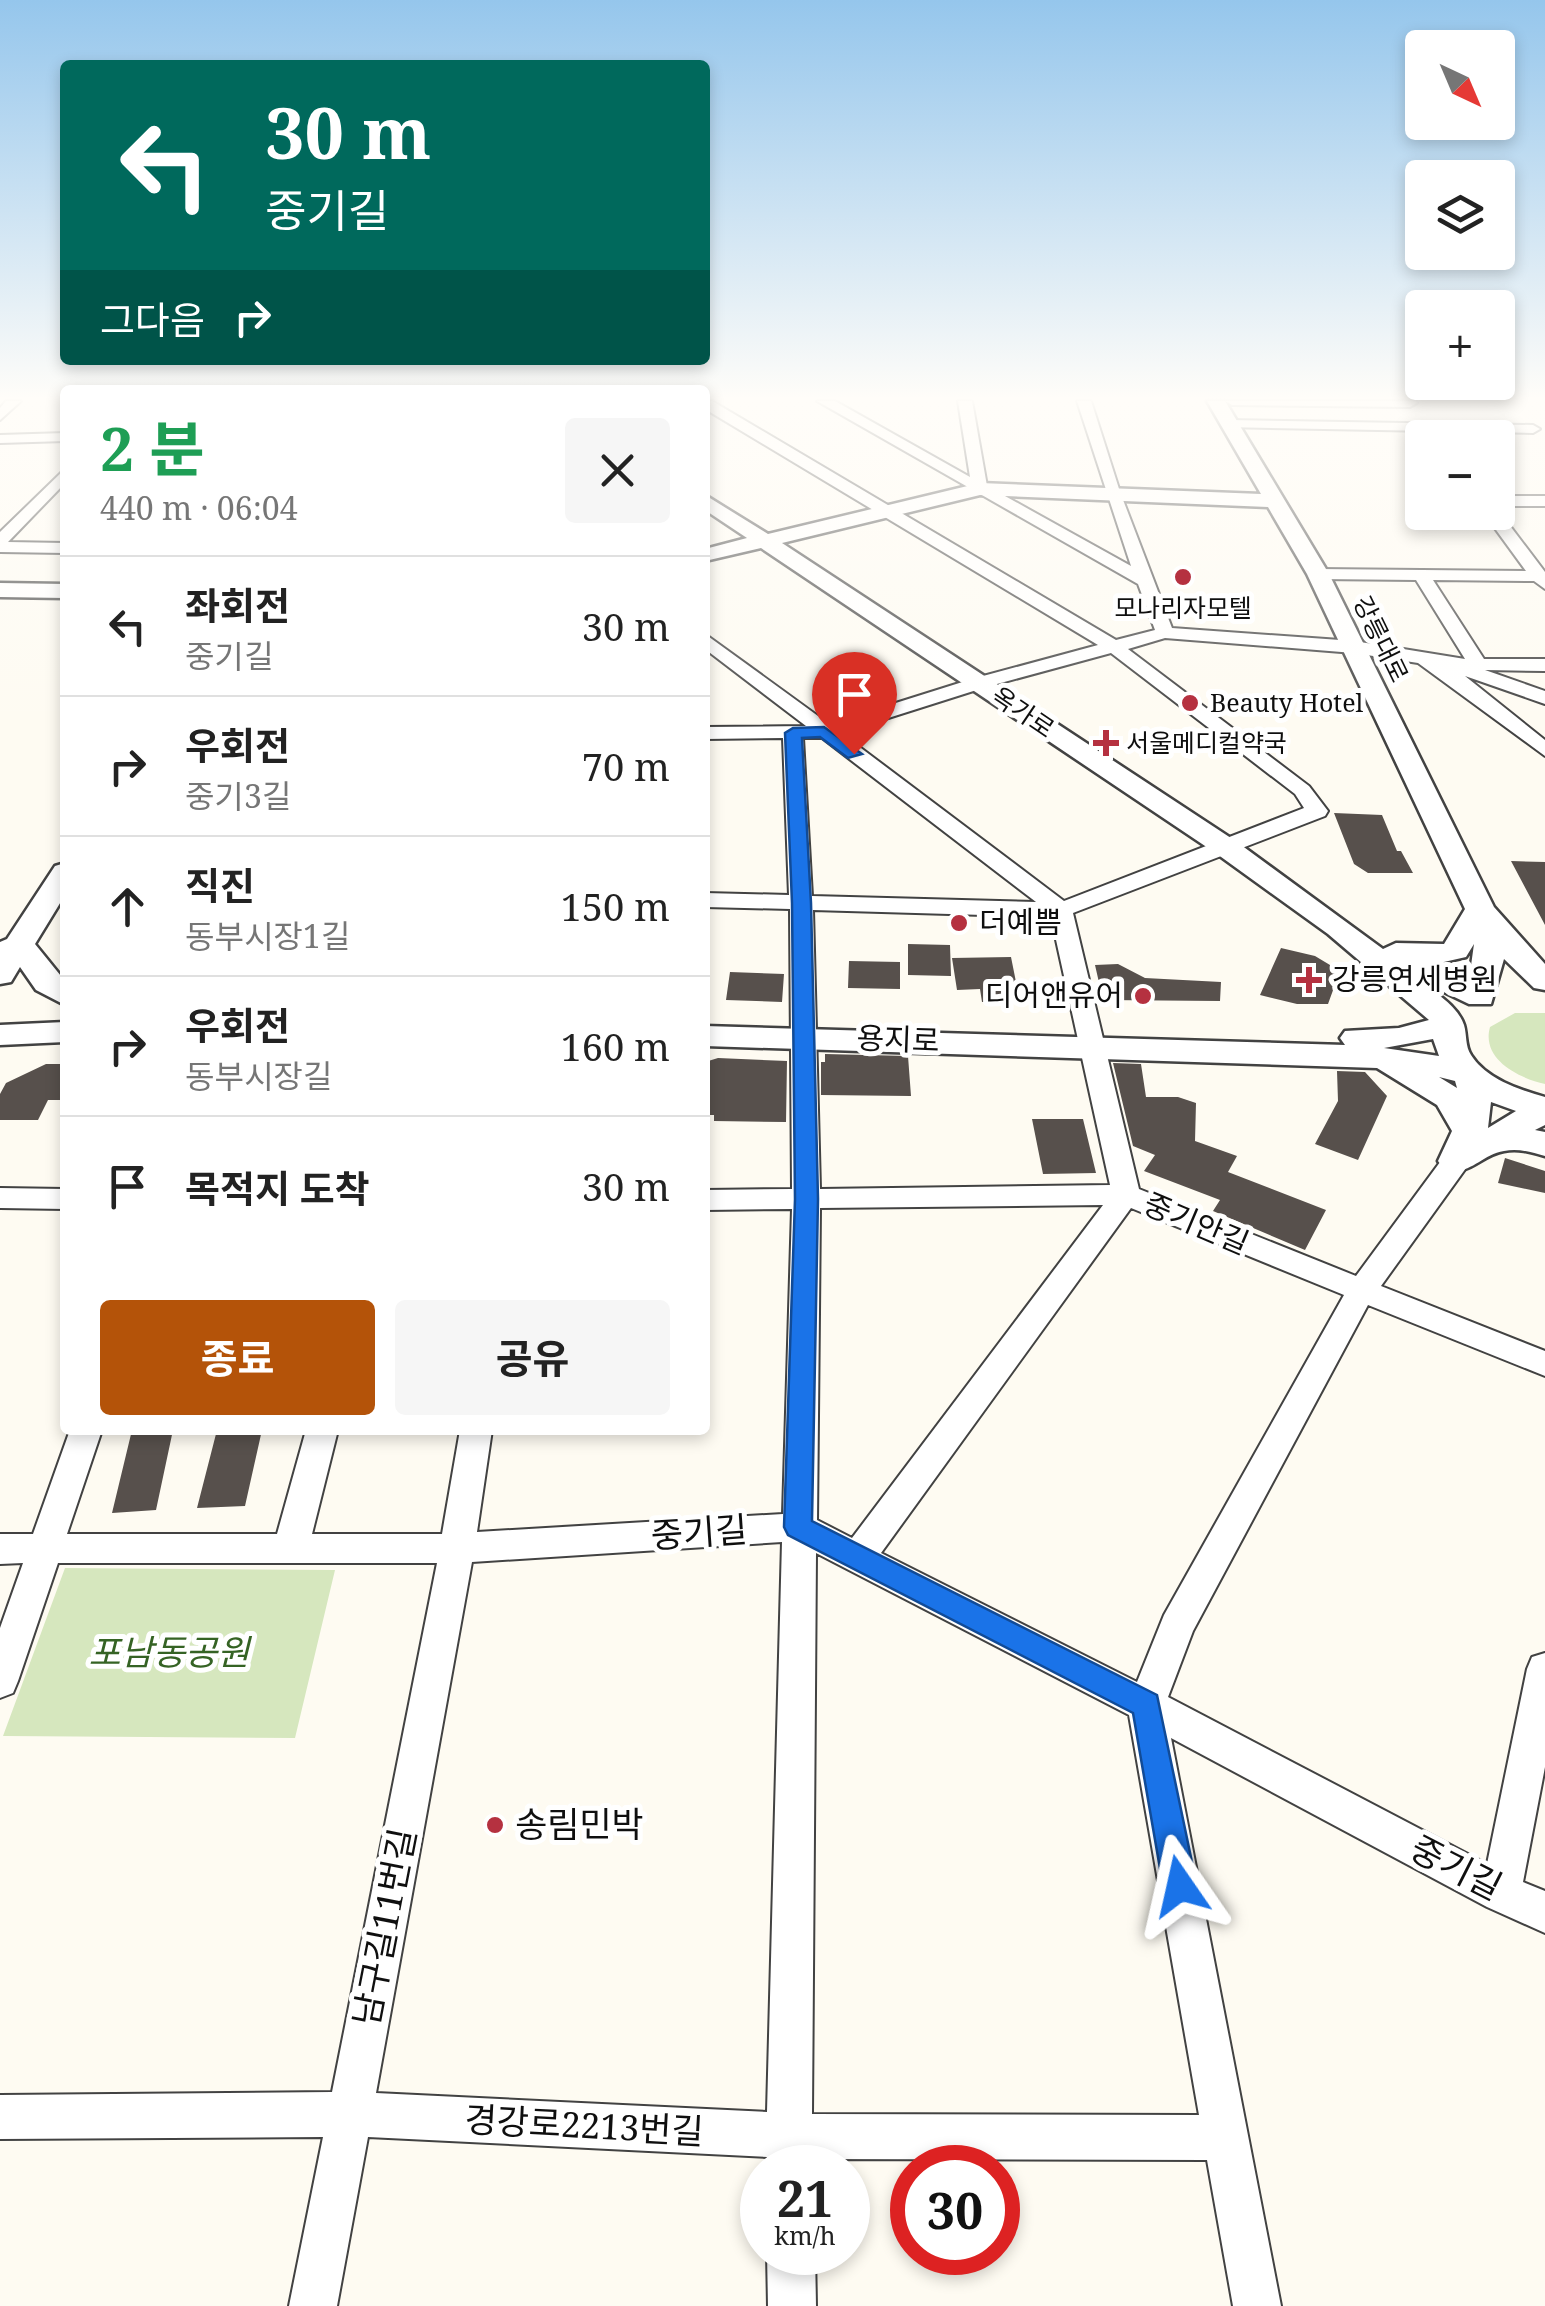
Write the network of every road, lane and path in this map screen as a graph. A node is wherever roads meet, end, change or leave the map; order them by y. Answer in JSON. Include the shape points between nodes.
{"nodes":[{"id":1,"x":33,"y":509,"type":"edge"},
{"id":2,"x":716,"y":509,"type":"edge"},
{"id":3,"x":879,"y":509,"type":"edge"},
{"id":4,"x":899,"y":509,"type":"edge"},
{"id":5,"x":1015,"y":509,"type":"edge"},
{"id":6,"x":1118,"y":509,"type":"edge"},
{"id":7,"x":1280,"y":509,"type":"edge"},
{"id":8,"x":885,"y":512,"type":"junction"},
{"id":9,"x":1504,"y":530,"type":"edge"},
{"id":10,"x":762,"y":541,"type":"junction"},
{"id":11,"x":0,"y":544,"type":"edge"},
{"id":12,"x":60,"y":548,"type":"edge"},
{"id":13,"x":710,"y":554,"type":"edge"},
{"id":14,"x":1318,"y":574,"type":"junction"},
{"id":15,"x":1422,"y":576,"type":"junction"},
{"id":16,"x":1542,"y":580,"type":"edge"},
{"id":17,"x":1145,"y":581,"type":"junction"},
{"id":18,"x":0,"y":590,"type":"edge"},
{"id":19,"x":60,"y":592,"type":"edge"},
{"id":20,"x":1165,"y":633,"type":"junction"},
{"id":21,"x":710,"y":644,"type":"edge"},
{"id":22,"x":1354,"y":646,"type":"junction"},
{"id":23,"x":1114,"y":648,"type":"junction"},
{"id":24,"x":1424,"y":658,"type":"junction"},
{"id":25,"x":1476,"y":662,"type":"junction"},
{"id":26,"x":1452,"y":665,"type":"junction"},
{"id":27,"x":1545,"y":665,"type":"edge"},
{"id":28,"x":979,"y":682,"type":"junction"},
{"id":29,"x":1545,"y":698,"type":"edge"},
{"id":30,"x":824,"y":732,"type":"junction"},
{"id":31,"x":710,"y":733,"type":"edge"},
{"id":32,"x":793,"y":733,"type":"junction"},
{"id":33,"x":1545,"y":750,"type":"edge"},
{"id":34,"x":1228,"y":848,"type":"junction"},
{"id":35,"x":60,"y":879,"type":"edge"},
{"id":36,"x":710,"y":900,"type":"edge"},
{"id":37,"x":801,"y":903,"type":"junction"},
{"id":38,"x":1480,"y":909,"type":"junction"},
{"id":39,"x":1061,"y":910,"type":"junction"},
{"id":40,"x":10,"y":949,"type":"edge"},
{"id":41,"x":1545,"y":962,"type":"edge"},
{"id":42,"x":1394,"y":966,"type":"junction"},
{"id":43,"x":0,"y":975,"type":"edge"},
{"id":44,"x":1545,"y":981,"type":"edge"},
{"id":45,"x":60,"y":992,"type":"edge"},
{"id":46,"x":1545,"y":994,"type":"edge"},
{"id":47,"x":1480,"y":998,"type":"junction"},
{"id":48,"x":1448,"y":1024,"type":"junction"},
{"id":49,"x":60,"y":1032,"type":"edge"},
{"id":50,"x":0,"y":1035,"type":"edge"},
{"id":51,"x":710,"y":1036,"type":"edge"},
{"id":52,"x":804,"y":1038,"type":"junction"},
{"id":53,"x":1090,"y":1046,"type":"junction"},
{"id":54,"x":1392,"y":1049,"type":"junction"},
{"id":55,"x":1470,"y":1074,"type":"junction"},
{"id":56,"x":1545,"y":1109,"type":"edge"},
{"id":57,"x":1472,"y":1144,"type":"junction"},
{"id":58,"x":1545,"y":1144,"type":"edge"},
{"id":59,"x":1126,"y":1195,"type":"junction"},
{"id":60,"x":0,"y":1198,"type":"edge"},
{"id":61,"x":60,"y":1199,"type":"edge"},
{"id":62,"x":806,"y":1199,"type":"junction"},
{"id":63,"x":710,"y":1200,"type":"edge"},
{"id":64,"x":1360,"y":1292,"type":"junction"},
{"id":65,"x":1545,"y":1364,"type":"edge"},
{"id":66,"x":84,"y":1435,"type":"edge"},
{"id":67,"x":321,"y":1435,"type":"edge"},
{"id":68,"x":475,"y":1435,"type":"edge"},
{"id":69,"x":798,"y":1527,"type":"junction"},
{"id":70,"x":43,"y":1548,"type":"junction"},
{"id":71,"x":457,"y":1548,"type":"junction"},
{"id":72,"x":0,"y":1549,"type":"edge"},
{"id":73,"x":290,"y":1551,"type":"junction"},
{"id":74,"x":858,"y":1558,"type":"junction"},
{"id":75,"x":1545,"y":1669,"type":"edge"},
{"id":76,"x":0,"y":1681,"type":"edge"},
{"id":77,"x":1146,"y":1705,"type":"junction"},
{"id":78,"x":1501,"y":1893,"type":"junction"},
{"id":79,"x":1545,"y":1912,"type":"edge"},
{"id":80,"x":349,"y":2114,"type":"junction"},
{"id":81,"x":0,"y":2117,"type":"edge"},
{"id":82,"x":1228,"y":2138,"type":"junction"},
{"id":83,"x":790,"y":2145,"type":"edge"},
{"id":84,"x":740,"y":2148,"type":"edge"},
{"id":85,"x":870,"y":2149,"type":"edge"},
{"id":86,"x":791,"y":2275,"type":"edge"},
{"id":87,"x":313,"y":2306,"type":"edge"},
{"id":88,"x":792,"y":2306,"type":"edge"},
{"id":89,"x":1257,"y":2306,"type":"edge"}],
"edges":[{"from":1,"to":11,"type":"street"},
{"from":2,"to":10,"type":"street","name":"옥가로"},
{"from":3,"to":8,"type":"street"},
{"from":4,"to":8,"type":"street"},
{"from":5,"to":17,"type":"street"},
{"from":6,"to":17,"type":"street"},
{"from":7,"to":14,"type":"street","name":"강릉대로"},
{"from":8,"to":10,"type":"street"},
{"from":8,"to":23,"type":"street"},
{"from":9,"to":16,"type":"street"},
{"from":10,"to":13,"type":"street"},
{"from":10,"to":28,"type":"street","name":"옥가로"},
{"from":11,"to":12,"type":"street"},
{"from":14,"to":15,"type":"street"},
{"from":14,"to":22,"type":"street","name":"강릉대로"},
{"from":15,"to":16,"type":"street"},
{"from":15,"to":25,"type":"street"},
{"from":17,"to":20,"type":"street"},
{"from":18,"to":19,"type":"street"},
{"from":20,"to":22,"type":"street"},
{"from":20,"to":23,"type":"street"},
{"from":21,"to":30,"type":"street"},
{"from":22,"to":24,"type":"street"},
{"from":22,"to":38,"type":"street","name":"강릉대로"},
{"from":23,"to":28,"type":"street"},
{"from":23,"to":34,"type":"street","via":[[1302,790],[1317,811]]},
{"from":24,"to":26,"type":"street"},
{"from":24,"to":33,"type":"street"},
{"from":25,"to":26,"type":"street"},
{"from":25,"to":27,"type":"street"},
{"from":26,"to":29,"type":"street"},
{"from":28,"to":30,"type":"street"},
{"from":28,"to":34,"type":"street","name":"옥가로"},
{"from":30,"to":32,"type":"street"},
{"from":30,"to":39,"type":"street"},
{"from":31,"to":32,"type":"street"},
{"from":32,"to":37,"type":"street"},
{"from":34,"to":39,"type":"street"},
{"from":34,"to":42,"type":"street","name":"옥가로"},
{"from":35,"to":40,"type":"street"},
{"from":36,"to":37,"type":"street"},
{"from":37,"to":39,"type":"street"},
{"from":37,"to":52,"type":"street"},
{"from":38,"to":41,"type":"street"},
{"from":38,"to":42,"type":"street","via":[[1455,950]]},
{"from":38,"to":44,"type":"street"},
{"from":38,"to":47,"type":"street","via":[[1492,950]]},
{"from":39,"to":53,"type":"street"},
{"from":40,"to":43,"type":"street"},
{"from":40,"to":45,"type":"street"},
{"from":42,"to":47,"type":"street"},
{"from":42,"to":48,"type":"street"},
{"from":42,"to":54,"type":"street","via":[[1422,1014]]},
{"from":46,"to":47,"type":"street"},
{"from":47,"to":48,"type":"street","via":[[1467,1002]]},
{"from":48,"to":54,"type":"street"},
{"from":48,"to":55,"type":"street","via":[[1454,1055]]},
{"from":49,"to":50,"type":"street"},
{"from":51,"to":52,"type":"street","name":"용지로"},
{"from":52,"to":53,"type":"street","name":"용지로"},
{"from":52,"to":62,"type":"street"},
{"from":53,"to":54,"type":"street","name":"용지로","via":[[1147,1054]]},
{"from":53,"to":54,"type":"street","name":"용지로","via":[[1300,1038]]},
{"from":53,"to":59,"type":"street"},
{"from":54,"to":55,"type":"street"},
{"from":54,"to":57,"type":"street","via":[[1449,1098]]},
{"from":55,"to":56,"type":"street"},
{"from":55,"to":57,"type":"street","via":[[1477,1096]]},
{"from":56,"to":57,"type":"street"},
{"from":57,"to":58,"type":"street","via":[[1519,1138]]},
{"from":57,"to":64,"type":"street"},
{"from":59,"to":62,"type":"street","name":"중기안길"},
{"from":59,"to":64,"type":"street","name":"중기안길"},
{"from":59,"to":74,"type":"street"},
{"from":60,"to":61,"type":"street"},
{"from":62,"to":63,"type":"street","name":"중기안길"},
{"from":62,"to":69,"type":"street"},
{"from":64,"to":65,"type":"street","name":"중기안길"},
{"from":64,"to":77,"type":"street","via":[[1177,1626]]},
{"from":66,"to":70,"type":"street"},
{"from":67,"to":73,"type":"street"},
{"from":68,"to":71,"type":"street","name":"남구길11번길"},
{"from":69,"to":71,"type":"street","name":"중기길"},
{"from":69,"to":74,"type":"street","name":"중기길"},
{"from":69,"to":83,"type":"street"},
{"from":70,"to":72,"type":"street","name":"중기길"},
{"from":70,"to":73,"type":"street","name":"중기길"},
{"from":70,"to":76,"type":"street"},
{"from":71,"to":73,"type":"street","name":"중기길"},
{"from":71,"to":80,"type":"street","name":"남구길11번길"},
{"from":74,"to":77,"type":"street","name":"중기길"},
{"from":75,"to":78,"type":"street"},
{"from":77,"to":78,"type":"street","name":"중기길"},
{"from":77,"to":82,"type":"street"},
{"from":78,"to":79,"type":"street","name":"중기길"},
{"from":80,"to":81,"type":"street","name":"경강로2213번길"},
{"from":80,"to":84,"type":"street","name":"경강로2213번길"},
{"from":80,"to":87,"type":"street","name":"남구길11번길"},
{"from":82,"to":85,"type":"street","name":"경강로2213번길"},
{"from":82,"to":89,"type":"street"},
{"from":86,"to":88,"type":"street"}]}
